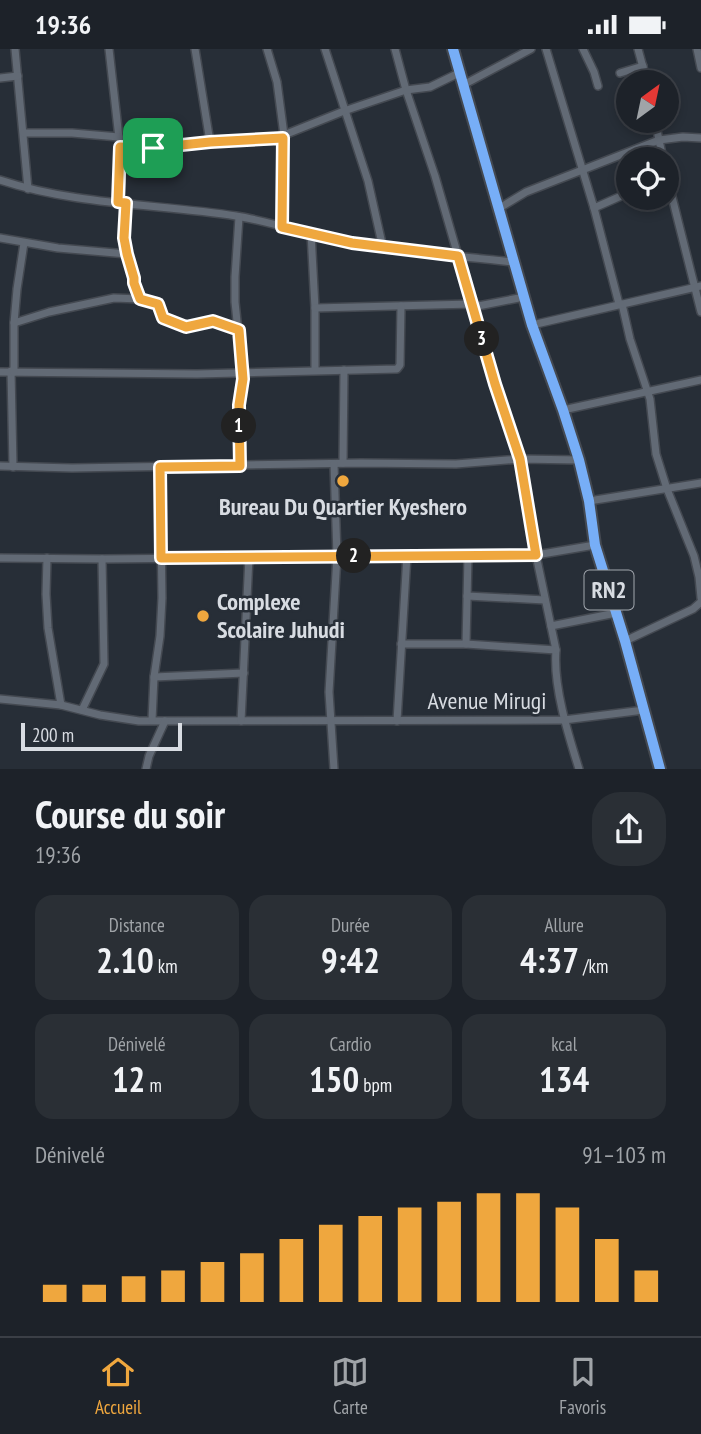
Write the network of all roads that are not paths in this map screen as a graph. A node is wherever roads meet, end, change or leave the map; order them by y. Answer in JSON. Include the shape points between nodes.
{"nodes":[{"id":1,"x":15,"y":49,"type":"edge"},
{"id":2,"x":109,"y":49,"type":"edge"},
{"id":3,"x":195,"y":49,"type":"edge"},
{"id":4,"x":267,"y":49,"type":"edge"},
{"id":5,"x":325,"y":49,"type":"edge"},
{"id":6,"x":395,"y":49,"type":"edge"},
{"id":7,"x":453,"y":49,"type":"edge"},
{"id":8,"x":531,"y":49,"type":"edge"},
{"id":9,"x":546,"y":49,"type":"edge"},
{"id":10,"x":583,"y":49,"type":"edge"},
{"id":11,"x":638,"y":49,"type":"edge"},
{"id":12,"x":697,"y":49,"type":"edge"},
{"id":13,"x":643,"y":66,"type":"junction"},
{"id":14,"x":701,"y":68,"type":"edge"},
{"id":15,"x":630,"y":70,"type":"edge"},
{"id":16,"x":644,"y":70,"type":"edge"},
{"id":17,"x":461,"y":72,"type":"junction"},
{"id":18,"x":18,"y":76,"type":"junction"},
{"id":19,"x":0,"y":78,"type":"edge"},
{"id":20,"x":463,"y":85,"type":"junction"},
{"id":21,"x":598,"y":86,"type":"dead end"},
{"id":22,"x":407,"y":90,"type":"junction"},
{"id":23,"x":344,"y":111,"type":"junction"},
{"id":24,"x":24,"y":133,"type":"junction"},
{"id":25,"x":658,"y":133,"type":"edge"},
{"id":26,"x":284,"y":136,"type":"junction"},
{"id":27,"x":119,"y":137,"type":"junction"},
{"id":28,"x":701,"y":138,"type":"edge"},
{"id":29,"x":659,"y":140,"type":"junction"},
{"id":30,"x":210,"y":142,"type":"junction"},
{"id":31,"x":120,"y":147,"type":"junction"},
{"id":32,"x":660,"y":147,"type":"edge"},
{"id":33,"x":582,"y":169,"type":"junction"},
{"id":34,"x":0,"y":180,"type":"edge"},
{"id":35,"x":28,"y":189,"type":"junction"},
{"id":36,"x":616,"y":198,"type":"edge"},
{"id":37,"x":122,"y":203,"type":"junction"},
{"id":38,"x":594,"y":208,"type":"junction"},
{"id":39,"x":498,"y":209,"type":"junction"},
{"id":40,"x":676,"y":210,"type":"edge"},
{"id":41,"x":239,"y":217,"type":"junction"},
{"id":42,"x":282,"y":227,"type":"junction"},
{"id":43,"x":311,"y":233,"type":"junction"},
{"id":44,"x":0,"y":238,"type":"edge"},
{"id":45,"x":24,"y":243,"type":"junction"},
{"id":46,"x":383,"y":248,"type":"junction"},
{"id":47,"x":127,"y":254,"type":"junction"},
{"id":48,"x":458,"y":256,"type":"junction"},
{"id":49,"x":513,"y":262,"type":"junction"},
{"id":50,"x":698,"y":287,"type":"edge"},
{"id":51,"x":524,"y":297,"type":"junction"},
{"id":52,"x":140,"y":299,"type":"junction"},
{"id":53,"x":621,"y":304,"type":"junction"},
{"id":54,"x":401,"y":306,"type":"junction"},
{"id":55,"x":472,"y":306,"type":"junction"},
{"id":56,"x":315,"y":308,"type":"junction"},
{"id":57,"x":701,"y":312,"type":"edge"},
{"id":58,"x":14,"y":323,"type":"junction"},
{"id":59,"x":532,"y":325,"type":"junction"},
{"id":60,"x":239,"y":330,"type":"junction"},
{"id":61,"x":315,"y":370,"type":"junction"},
{"id":62,"x":344,"y":370,"type":"junction"},
{"id":63,"x":0,"y":372,"type":"edge"},
{"id":64,"x":13,"y":372,"type":"junction"},
{"id":65,"x":242,"y":372,"type":"junction"},
{"id":66,"x":701,"y":380,"type":"edge"},
{"id":67,"x":647,"y":390,"type":"junction"},
{"id":68,"x":563,"y":410,"type":"junction"},
{"id":69,"x":520,"y":459,"type":"junction"},
{"id":70,"x":579,"y":460,"type":"junction"},
{"id":71,"x":343,"y":463,"type":"junction"},
{"id":72,"x":334,"y":464,"type":"junction"},
{"id":73,"x":0,"y":466,"type":"edge"},
{"id":74,"x":240,"y":466,"type":"junction"},
{"id":75,"x":13,"y":467,"type":"junction"},
{"id":76,"x":160,"y":467,"type":"junction"},
{"id":77,"x":701,"y":482,"type":"edge"},
{"id":78,"x":667,"y":489,"type":"junction"},
{"id":79,"x":589,"y":501,"type":"junction"},
{"id":80,"x":595,"y":545,"type":"junction"},
{"id":81,"x":407,"y":555,"type":"junction"},
{"id":82,"x":536,"y":555,"type":"junction"},
{"id":83,"x":337,"y":556,"type":"junction"},
{"id":84,"x":468,"y":556,"type":"junction"},
{"id":85,"x":248,"y":557,"type":"junction"},
{"id":86,"x":0,"y":558,"type":"edge"},
{"id":87,"x":47,"y":558,"type":"junction"},
{"id":88,"x":161,"y":558,"type":"junction"},
{"id":89,"x":102,"y":559,"type":"junction"},
{"id":90,"x":467,"y":596,"type":"junction"},
{"id":91,"x":545,"y":600,"type":"junction"},
{"id":92,"x":701,"y":600,"type":"edge"},
{"id":93,"x":616,"y":613,"type":"junction"},
{"id":94,"x":551,"y":626,"type":"junction"},
{"id":95,"x":625,"y":641,"type":"junction"},
{"id":96,"x":401,"y":644,"type":"junction"},
{"id":97,"x":466,"y":644,"type":"junction"},
{"id":98,"x":556,"y":650,"type":"junction"},
{"id":99,"x":244,"y":673,"type":"junction"},
{"id":100,"x":154,"y":677,"type":"junction"},
{"id":101,"x":0,"y":699,"type":"edge"},
{"id":102,"x":61,"y":705,"type":"junction"},
{"id":103,"x":643,"y":710,"type":"junction"},
{"id":104,"x":82,"y":711,"type":"junction"},
{"id":105,"x":330,"y":719,"type":"junction"},
{"id":106,"x":152,"y":720,"type":"junction"},
{"id":107,"x":564,"y":720,"type":"junction"},
{"id":108,"x":165,"y":721,"type":"junction"},
{"id":109,"x":241,"y":721,"type":"junction"},
{"id":110,"x":397,"y":721,"type":"junction"},
{"id":111,"x":146,"y":769,"type":"edge"},
{"id":112,"x":334,"y":769,"type":"edge"},
{"id":113,"x":579,"y":769,"type":"edge"},
{"id":114,"x":660,"y":769,"type":"edge"}],
"edges":[{"from":1,"to":18,"type":"street"},
{"from":2,"to":27,"type":"street"},
{"from":3,"to":30,"type":"street"},
{"from":4,"to":26,"type":"street"},
{"from":5,"to":23,"type":"street"},
{"from":6,"to":22,"type":"street"},
{"from":7,"to":17,"type":"highway","number":"RN2"},
{"from":8,"to":20,"type":"street"},
{"from":9,"to":33,"type":"street"},
{"from":10,"to":21,"type":"street"},
{"from":11,"to":13,"type":"street"},
{"from":12,"to":14,"type":"street"},
{"from":13,"to":15,"type":"street"},
{"from":13,"to":16,"type":"street"},
{"from":17,"to":20,"type":"highway","number":"RN2"},
{"from":17,"to":22,"type":"street","via":[[426,88]]},
{"from":18,"to":19,"type":"street"},
{"from":18,"to":24,"type":"street"},
{"from":20,"to":39,"type":"highway","number":"RN2"},
{"from":22,"to":23,"type":"street"},
{"from":22,"to":48,"type":"street"},
{"from":23,"to":26,"type":"street"},
{"from":23,"to":46,"type":"street","via":[[368,181]]},
{"from":24,"to":27,"type":"street"},
{"from":24,"to":35,"type":"street"},
{"from":25,"to":29,"type":"street"},
{"from":26,"to":30,"type":"street"},
{"from":26,"to":42,"type":"street"},
{"from":27,"to":31,"type":"street"},
{"from":28,"to":29,"type":"street"},
{"from":29,"to":32,"type":"street"},
{"from":29,"to":33,"type":"street"},
{"from":30,"to":31,"type":"street"},
{"from":31,"to":37,"type":"street"},
{"from":33,"to":38,"type":"street"},
{"from":33,"to":39,"type":"street"},
{"from":34,"to":35,"type":"street"},
{"from":35,"to":37,"type":"street"},
{"from":36,"to":38,"type":"street"},
{"from":37,"to":41,"type":"street"},
{"from":37,"to":47,"type":"street"},
{"from":38,"to":53,"type":"street"},
{"from":39,"to":49,"type":"highway","number":"RN2"},
{"from":40,"to":50,"type":"street"},
{"from":41,"to":42,"type":"street"},
{"from":41,"to":60,"type":"street","via":[[235,277]]},
{"from":42,"to":43,"type":"street"},
{"from":43,"to":46,"type":"street"},
{"from":43,"to":56,"type":"street"},
{"from":44,"to":45,"type":"street"},
{"from":45,"to":47,"type":"street"},
{"from":45,"to":58,"type":"street"},
{"from":46,"to":48,"type":"street"},
{"from":47,"to":52,"type":"street"},
{"from":48,"to":49,"type":"street"},
{"from":48,"to":55,"type":"street"},
{"from":49,"to":51,"type":"highway","number":"RN2"},
{"from":50,"to":53,"type":"street"},
{"from":50,"to":57,"type":"street"},
{"from":51,"to":55,"type":"street"},
{"from":51,"to":59,"type":"highway","number":"RN2"},
{"from":52,"to":58,"type":"street","via":[[79,304]]},
{"from":52,"to":60,"type":"street","via":[[158,304],[163,318],[186,327],[213,321]]},
{"from":53,"to":59,"type":"street"},
{"from":53,"to":67,"type":"street"},
{"from":54,"to":55,"type":"street"},
{"from":54,"to":56,"type":"street"},
{"from":54,"to":62,"type":"street","via":[[399,367]]},
{"from":55,"to":69,"type":"street"},
{"from":56,"to":61,"type":"street"},
{"from":58,"to":64,"type":"street"},
{"from":59,"to":68,"type":"highway","number":"RN2"},
{"from":60,"to":65,"type":"street"},
{"from":61,"to":62,"type":"street"},
{"from":61,"to":65,"type":"street"},
{"from":62,"to":71,"type":"street"},
{"from":63,"to":64,"type":"street"},
{"from":64,"to":65,"type":"street"},
{"from":64,"to":75,"type":"street"},
{"from":65,"to":74,"type":"street"},
{"from":66,"to":67,"type":"street"},
{"from":67,"to":68,"type":"street"},
{"from":67,"to":78,"type":"street","via":[[656,454]]},
{"from":68,"to":70,"type":"highway","number":"RN2"},
{"from":69,"to":70,"type":"street"},
{"from":69,"to":71,"type":"street","via":[[456,464]]},
{"from":69,"to":82,"type":"street"},
{"from":70,"to":79,"type":"highway","number":"RN2"},
{"from":71,"to":72,"type":"street"},
{"from":72,"to":74,"type":"street"},
{"from":72,"to":83,"type":"street"},
{"from":73,"to":75,"type":"street"},
{"from":74,"to":76,"type":"street"},
{"from":75,"to":76,"type":"street"},
{"from":76,"to":88,"type":"street"},
{"from":77,"to":78,"type":"street"},
{"from":78,"to":79,"type":"street"},
{"from":78,"to":92,"type":"street","via":[[694,556]]},
{"from":79,"to":80,"type":"highway","number":"RN2"},
{"from":80,"to":82,"type":"street"},
{"from":80,"to":93,"type":"highway","number":"RN2"},
{"from":81,"to":83,"type":"street"},
{"from":81,"to":84,"type":"street"},
{"from":81,"to":96,"type":"street"},
{"from":82,"to":84,"type":"street"},
{"from":82,"to":91,"type":"street"},
{"from":83,"to":85,"type":"street"},
{"from":83,"to":105,"type":"street"},
{"from":84,"to":90,"type":"street"},
{"from":85,"to":88,"type":"street"},
{"from":85,"to":99,"type":"street"},
{"from":86,"to":87,"type":"street"},
{"from":87,"to":89,"type":"street"},
{"from":87,"to":102,"type":"street","via":[[48,628]]},
{"from":88,"to":89,"type":"street"},
{"from":88,"to":100,"type":"street","via":[[160,636]]},
{"from":89,"to":104,"type":"street","via":[[104,664]]},
{"from":90,"to":91,"type":"street"},
{"from":90,"to":97,"type":"street"},
{"from":91,"to":94,"type":"street"},
{"from":92,"to":95,"type":"street","via":[[693,609]]},
{"from":93,"to":94,"type":"street"},
{"from":93,"to":95,"type":"highway","number":"RN2"},
{"from":94,"to":98,"type":"street"},
{"from":95,"to":103,"type":"highway","number":"RN2"},
{"from":96,"to":97,"type":"street"},
{"from":96,"to":110,"type":"street"},
{"from":97,"to":98,"type":"street"},
{"from":98,"to":107,"type":"street"},
{"from":99,"to":100,"type":"street"},
{"from":99,"to":109,"type":"street"},
{"from":100,"to":106,"type":"street"},
{"from":101,"to":102,"type":"street","name":"Avenue Mirugi"},
{"from":102,"to":104,"type":"street","name":"Avenue Mirugi"},
{"from":103,"to":107,"type":"street","name":"Avenue Mirugi"},
{"from":103,"to":114,"type":"highway","number":"RN2"},
{"from":104,"to":106,"type":"street","name":"Avenue Mirugi"},
{"from":105,"to":109,"type":"street","name":"Avenue Mirugi"},
{"from":105,"to":110,"type":"street","name":"Avenue Mirugi"},
{"from":105,"to":112,"type":"street"},
{"from":106,"to":108,"type":"street","name":"Avenue Mirugi"},
{"from":107,"to":110,"type":"street","name":"Avenue Mirugi"},
{"from":107,"to":113,"type":"street"},
{"from":108,"to":109,"type":"street","name":"Avenue Mirugi"},
{"from":108,"to":111,"type":"street"}]}
